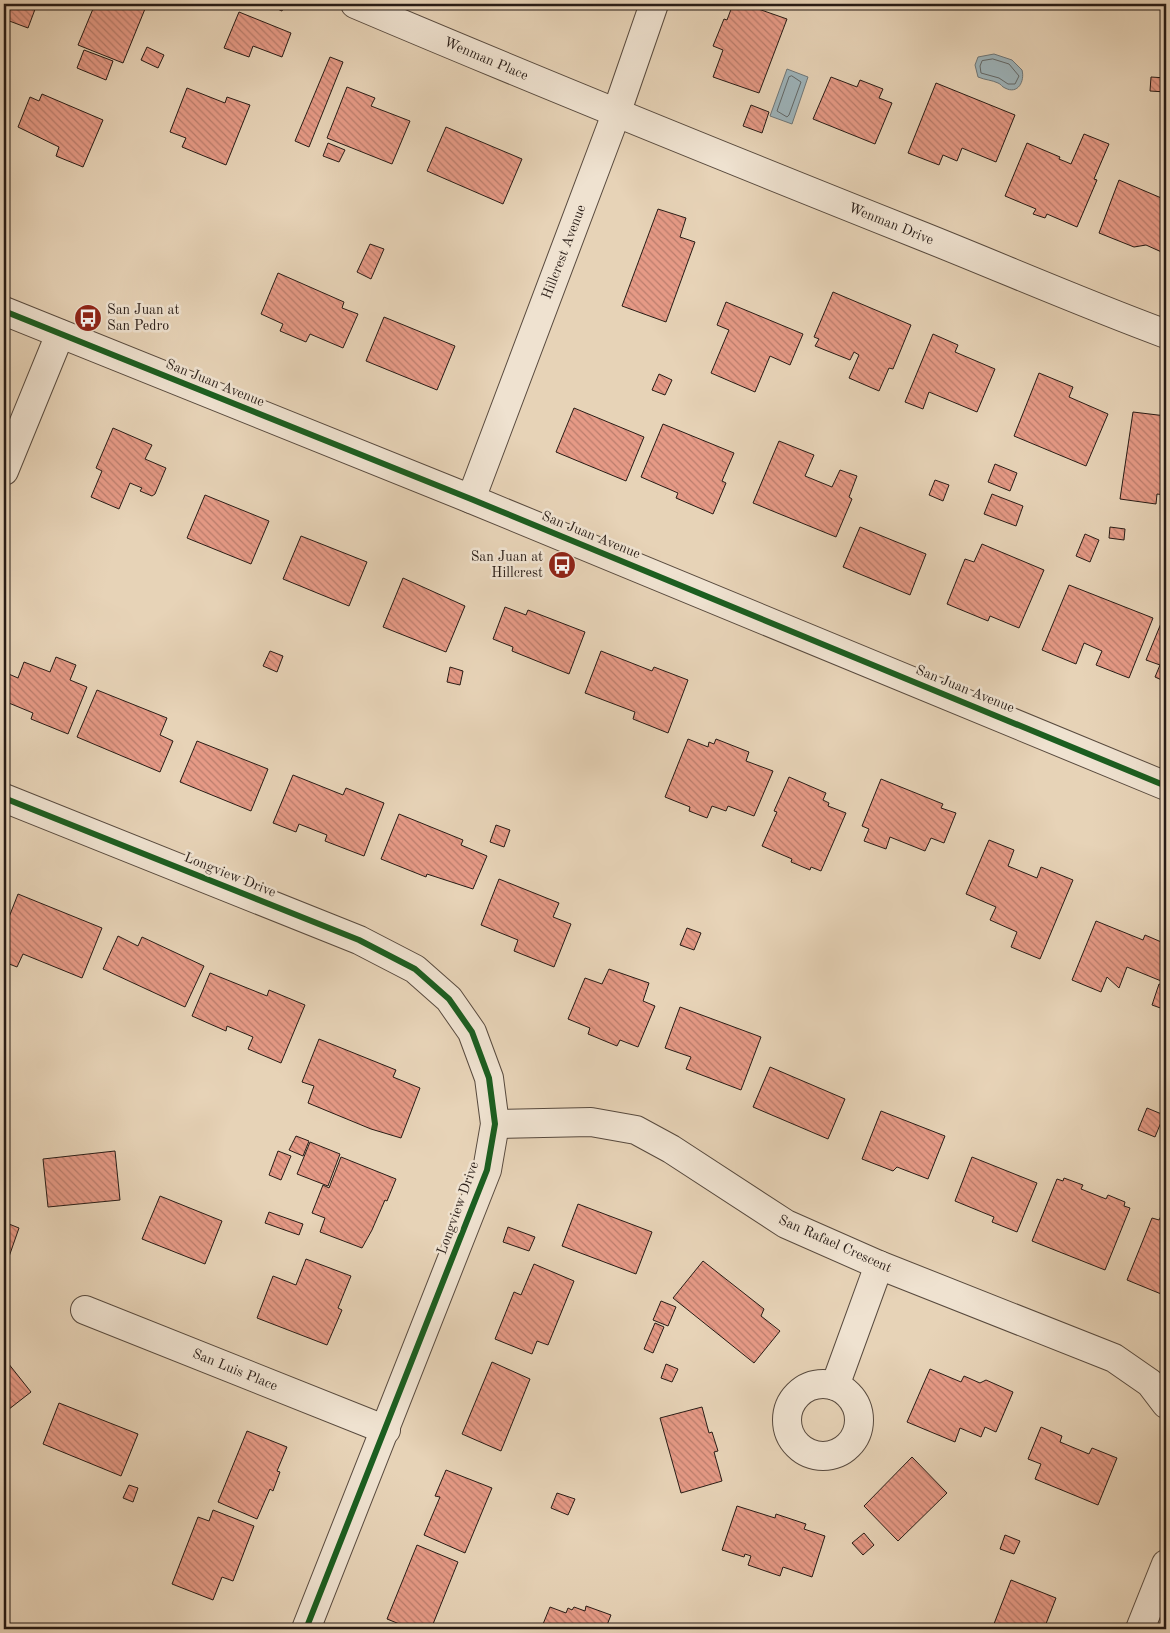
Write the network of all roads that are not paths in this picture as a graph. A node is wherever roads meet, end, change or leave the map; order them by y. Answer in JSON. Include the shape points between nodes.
{"nodes":[{"id":1,"x":355,"y":4,"type":"edge"},
{"id":2,"x":654,"y":4,"type":"edge"},
{"id":3,"x":616,"y":114,"type":"junction"},
{"id":4,"x":4,"y":311,"type":"edge"},
{"id":5,"x":60,"y":334,"type":"junction"},
{"id":6,"x":1166,"y":334,"type":"edge"},
{"id":7,"x":4,"y":471,"type":"edge"},
{"id":8,"x":471,"y":499,"type":"junction"},
{"id":9,"x":1166,"y":786,"type":"edge"},
{"id":10,"x":4,"y":798,"type":"edge"},
{"id":11,"x":495,"y":1124,"type":"junction"},
{"id":12,"x":879,"y":1265,"type":"junction"},
{"id":13,"x":85,"y":1310,"type":"dead end"},
{"id":14,"x":835,"y":1386,"type":"dead end"},
{"id":15,"x":1166,"y":1404,"type":"edge"},
{"id":16,"x":386,"y":1430,"type":"junction"},
{"id":17,"x":1166,"y":1564,"type":"edge"},
{"id":18,"x":306,"y":1629,"type":"edge"},
{"id":19,"x":1140,"y":1629,"type":"edge"}],
"edges":[{"from":1,"to":3,"type":"street","name":"Wenman Place"},
{"from":2,"to":3,"type":"street","name":"Hillcrest Avenue"},
{"from":3,"to":6,"type":"street","name":"Wenman Drive"},
{"from":3,"to":8,"type":"street","name":"Hillcrest Avenue"},
{"from":4,"to":5,"type":"street","name":"San Juan Avenue"},
{"from":5,"to":7,"type":"street"},
{"from":5,"to":8,"type":"street","name":"San Juan Avenue"},
{"from":8,"to":9,"type":"street","name":"San Juan Avenue"},
{"from":10,"to":11,"type":"street","name":"Longview Drive","via":[[359,940],[415,969],[449,999],[472,1032],[489,1078]]},
{"from":11,"to":12,"type":"street","name":"San Rafael Crescent","via":[[591,1122],[636,1130],[786,1224]]},
{"from":11,"to":16,"type":"street","name":"Longview Drive","via":[[487,1170]]},
{"from":12,"to":14,"type":"street"},
{"from":12,"to":15,"type":"street","name":"San Rafael Crescent","via":[[1114,1358],[1150,1383]]},
{"from":13,"to":16,"type":"street","name":"San Luis Place"},
{"from":16,"to":18,"type":"street","name":"Longview Drive"},
{"from":17,"to":19,"type":"street"}]}
